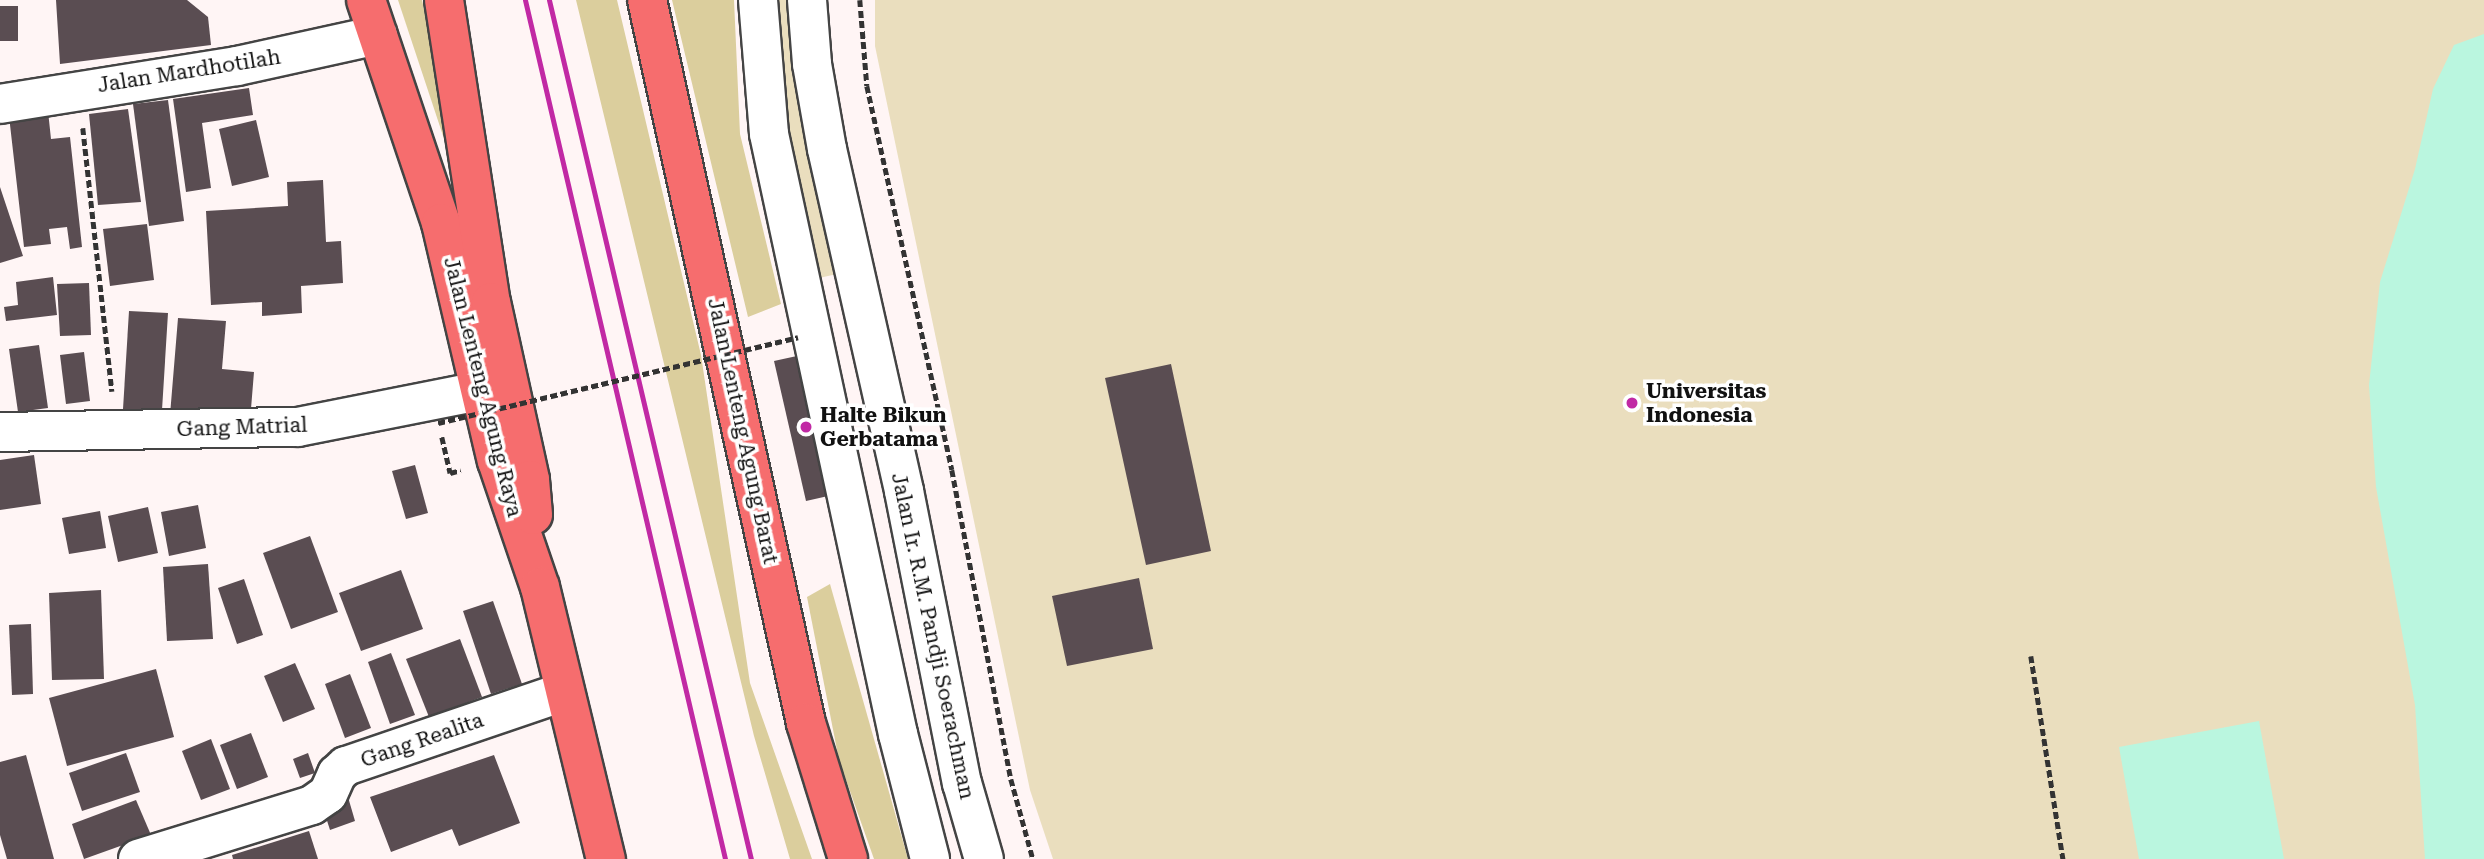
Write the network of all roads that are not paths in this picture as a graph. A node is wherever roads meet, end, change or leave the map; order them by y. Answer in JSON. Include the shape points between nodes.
{"nodes":[{"id":1,"x":444,"y":0,"type":"edge"},
{"id":2,"x":647,"y":0,"type":"edge"},
{"id":3,"x":758,"y":0,"type":"edge"},
{"id":4,"x":807,"y":0,"type":"edge"},
{"id":5,"x":372,"y":18,"type":"edge"},
{"id":6,"x":0,"y":104,"type":"edge"},
{"id":7,"x":480,"y":391,"type":"junction"},
{"id":8,"x":0,"y":432,"type":"edge"},
{"id":9,"x":891,"y":432,"type":"junction"},
{"id":10,"x":837,"y":448,"type":"junction"},
{"id":11,"x":540,"y":587,"type":"junction"},
{"id":12,"x":563,"y":692,"type":"junction"},
{"id":13,"x":138,"y":859,"type":"edge"},
{"id":14,"x":606,"y":859,"type":"edge"},
{"id":15,"x":848,"y":859,"type":"edge"},
{"id":16,"x":930,"y":859,"type":"edge"},
{"id":17,"x":984,"y":859,"type":"edge"}],
"edges":[{"from":1,"to":11,"type":"main road","via":[[491,302],[530,480]]},
{"from":2,"to":15,"type":"main road","name":"Jalan Lenteng Agung Barat","via":[[806,723]]},
{"from":3,"to":10,"type":"street","via":[[769,134]]},
{"from":4,"to":9,"type":"street","name":"Jalan Ir. R.M. Pandji Soerachman","via":[[827,149]]},
{"from":5,"to":6,"type":"street","name":"Jalan Mardhotilah","via":[[237,66]]},
{"from":5,"to":7,"type":"main road","name":"Jalan Lenteng Agung Raya","via":[[441,223]]},
{"from":7,"to":8,"type":"street","name":"Gang Matrial","via":[[298,427]]},
{"from":7,"to":11,"type":"main road","name":"Jalan Lenteng Agung Raya","via":[[497,461]]},
{"from":9,"to":10,"type":"street"},
{"from":9,"to":17,"type":"street","name":"Jalan Ir. R.M. Pandji Soerachman","via":[[962,783]]},
{"from":10,"to":16,"type":"street","via":[[898,734]]},
{"from":11,"to":12,"type":"main road","name":"Jalan Lenteng Agung Raya"},
{"from":12,"to":13,"type":"street","name":"Gang Realita","via":[[346,766],[328,794],[312,805]]},
{"from":12,"to":14,"type":"main road","name":"Jalan Lenteng Agung Raya"}]}
